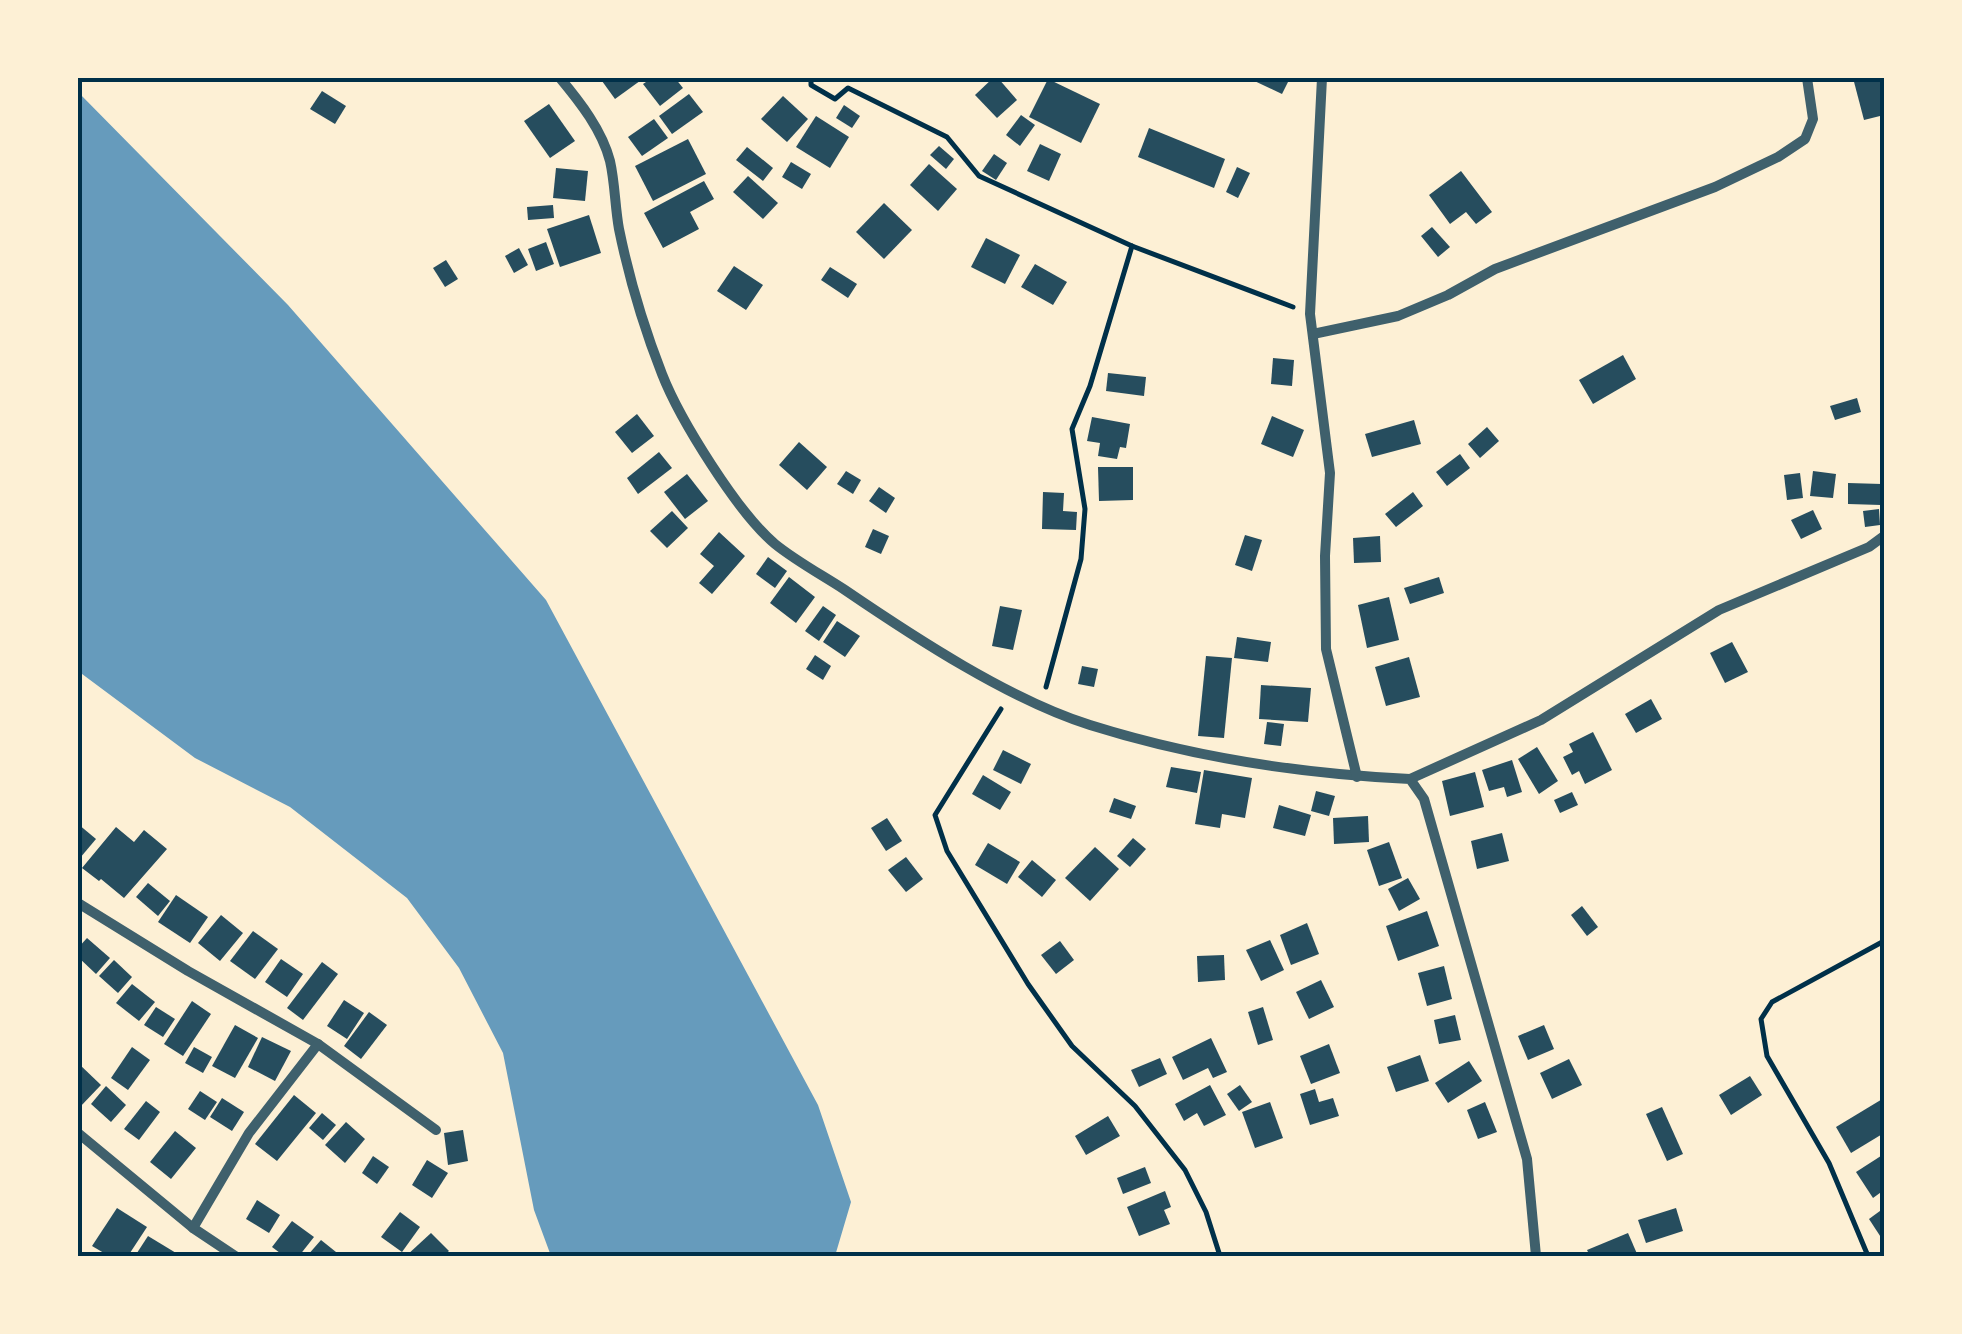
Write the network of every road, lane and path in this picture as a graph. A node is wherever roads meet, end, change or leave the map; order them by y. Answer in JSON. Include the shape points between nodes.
{"nodes":[{"id":1,"x":560,"y":78,"type":"edge"},
{"id":2,"x":811,"y":78,"type":"edge"},
{"id":3,"x":1322,"y":78,"type":"edge"},
{"id":4,"x":1806,"y":78,"type":"edge"},
{"id":5,"x":1132,"y":246,"type":"junction"},
{"id":6,"x":1310,"y":314,"type":"junction"},
{"id":7,"x":1313,"y":334,"type":"junction"},
{"id":8,"x":1884,"y":536,"type":"edge"},
{"id":9,"x":1012,"y":691,"type":"junction"},
{"id":10,"x":1041,"y":706,"type":"junction"},
{"id":11,"x":1357,"y":776,"type":"junction"},
{"id":12,"x":1410,"y":780,"type":"junction"},
{"id":13,"x":78,"y":903,"type":"edge"},
{"id":14,"x":1884,"y":941,"type":"edge"},
{"id":15,"x":318,"y":1044,"type":"junction"},
{"id":16,"x":436,"y":1130,"type":"dead end"},
{"id":17,"x":78,"y":1133,"type":"edge"},
{"id":18,"x":193,"y":1228,"type":"junction"},
{"id":19,"x":234,"y":1256,"type":"edge"},
{"id":20,"x":1220,"y":1256,"type":"edge"},
{"id":21,"x":1536,"y":1256,"type":"edge"},
{"id":22,"x":1868,"y":1256,"type":"edge"}],
"edges":[{"from":1,"to":9,"type":"street","via":[[587,112],[610,159],[619,228],[663,377],[732,493],[774,542],[911,634]]},
{"from":2,"to":5,"type":"path","via":[[811,85],[835,100],[848,88],[947,138],[979,176]]},
{"from":3,"to":6,"type":"street"},
{"from":4,"to":7,"type":"street","via":[[1809,129],[1778,157],[1715,188],[1495,269],[1398,316]]},
{"from":5,"to":6,"type":"path"},
{"from":5,"to":10,"type":"path","via":[[1072,429],[1085,509],[1081,559]]},
{"from":6,"to":7,"type":"street"},
{"from":7,"to":11,"type":"street","via":[[1330,473],[1326,648]]},
{"from":8,"to":12,"type":"street","via":[[1719,610],[1540,720]]},
{"from":9,"to":10,"type":"street"},
{"from":9,"to":20,"type":"path","via":[[935,815],[947,851],[1072,1046],[1136,1106],[1186,1170]]},
{"from":10,"to":11,"type":"street","via":[[1162,744]]},
{"from":11,"to":12,"type":"street"},
{"from":12,"to":21,"type":"street","via":[[1424,799],[1509,1087],[1528,1160]]},
{"from":13,"to":15,"type":"street"},
{"from":14,"to":22,"type":"path","via":[[1772,1002],[1761,1019],[1767,1056],[1829,1163]]},
{"from":15,"to":16,"type":"street"},
{"from":15,"to":18,"type":"street","via":[[249,1133]]},
{"from":17,"to":18,"type":"street"},
{"from":18,"to":19,"type":"street"}]}
